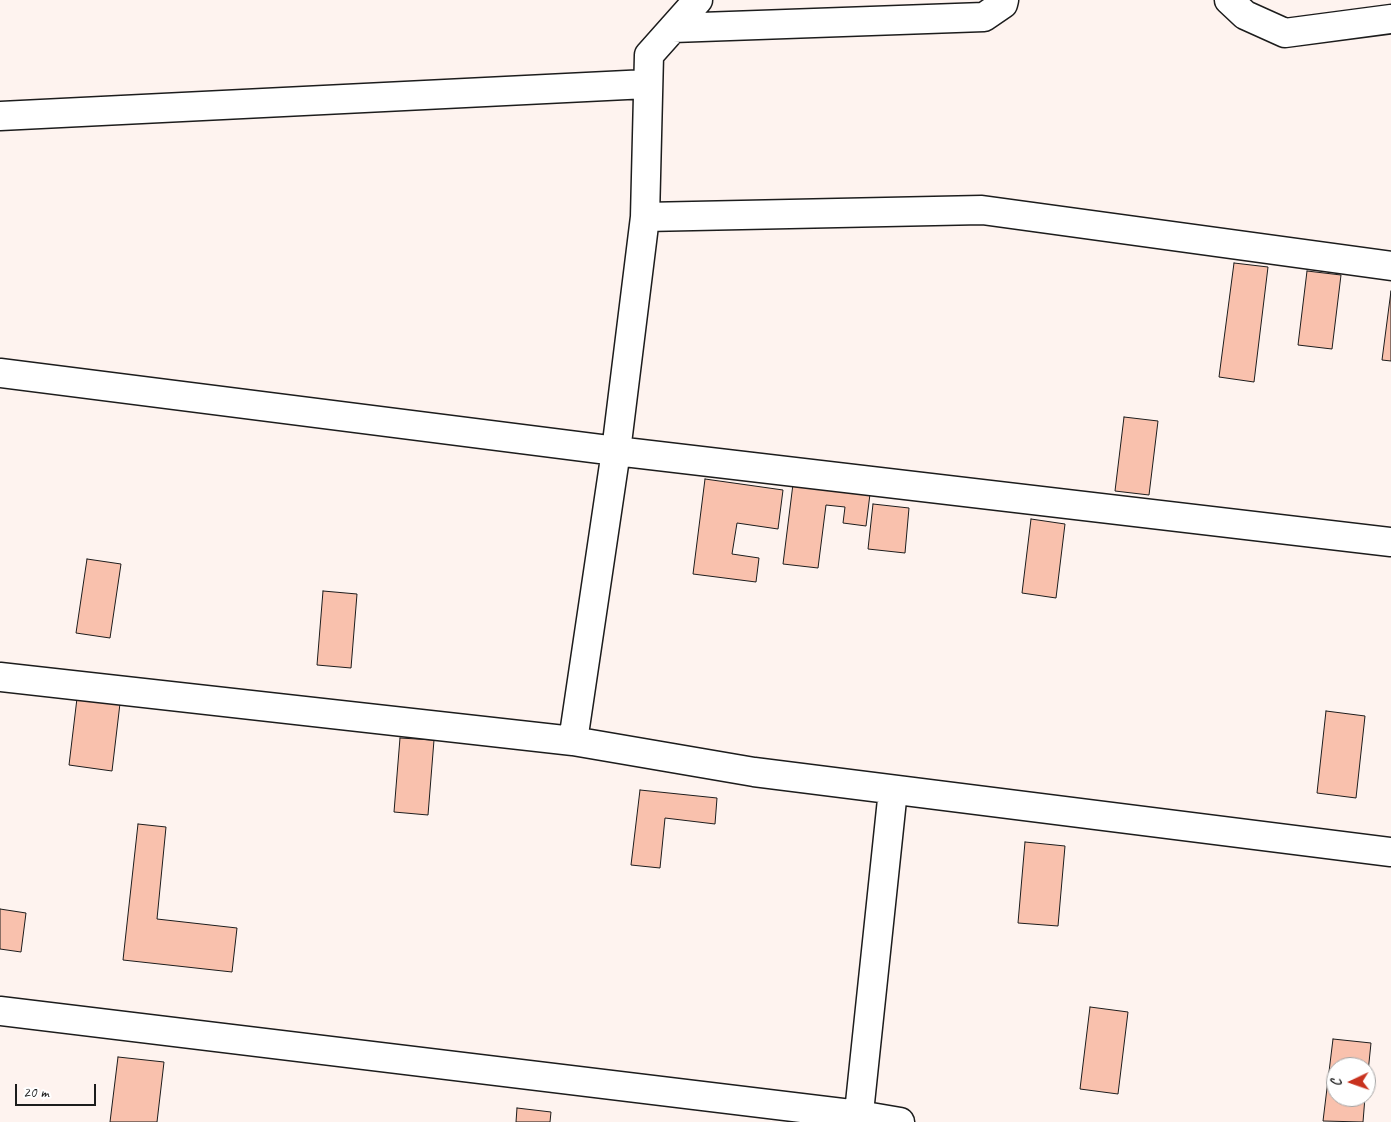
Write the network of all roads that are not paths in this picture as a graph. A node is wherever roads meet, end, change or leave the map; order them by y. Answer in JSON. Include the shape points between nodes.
{"nodes":[{"id":1,"x":698,"y":0,"type":"edge"},
{"id":2,"x":1004,"y":0,"type":"edge"},
{"id":3,"x":1229,"y":0,"type":"edge"},
{"id":4,"x":1391,"y":19,"type":"edge"},
{"id":5,"x":672,"y":28,"type":"junction"},
{"id":6,"x":647,"y":84,"type":"junction"},
{"id":7,"x":0,"y":116,"type":"edge"},
{"id":8,"x":645,"y":217,"type":"junction"},
{"id":9,"x":1391,"y":266,"type":"edge"},
{"id":10,"x":0,"y":373,"type":"edge"},
{"id":11,"x":616,"y":451,"type":"junction"},
{"id":12,"x":1391,"y":542,"type":"edge"},
{"id":13,"x":0,"y":677,"type":"edge"},
{"id":14,"x":573,"y":741,"type":"junction"},
{"id":15,"x":893,"y":790,"type":"junction"},
{"id":16,"x":1391,"y":852,"type":"edge"},
{"id":17,"x":0,"y":1011,"type":"edge"},
{"id":18,"x":859,"y":1119,"type":"edge"},
{"id":19,"x":900,"y":1122,"type":"edge"}],
"edges":[{"from":1,"to":5,"type":"street"},
{"from":2,"to":5,"type":"street","via":[[984,17]]},
{"from":3,"to":4,"type":"street","via":[[1245,14],[1285,33]]},
{"from":5,"to":6,"type":"street","via":[[649,55]]},
{"from":6,"to":7,"type":"street"},
{"from":6,"to":8,"type":"street"},
{"from":8,"to":9,"type":"street","via":[[982,210]]},
{"from":8,"to":11,"type":"street"},
{"from":10,"to":11,"type":"street"},
{"from":11,"to":12,"type":"street"},
{"from":11,"to":14,"type":"street"},
{"from":13,"to":14,"type":"street"},
{"from":14,"to":15,"type":"street","via":[[754,772]]},
{"from":15,"to":16,"type":"street"},
{"from":15,"to":18,"type":"street"},
{"from":17,"to":18,"type":"street"},
{"from":18,"to":19,"type":"street"}]}
